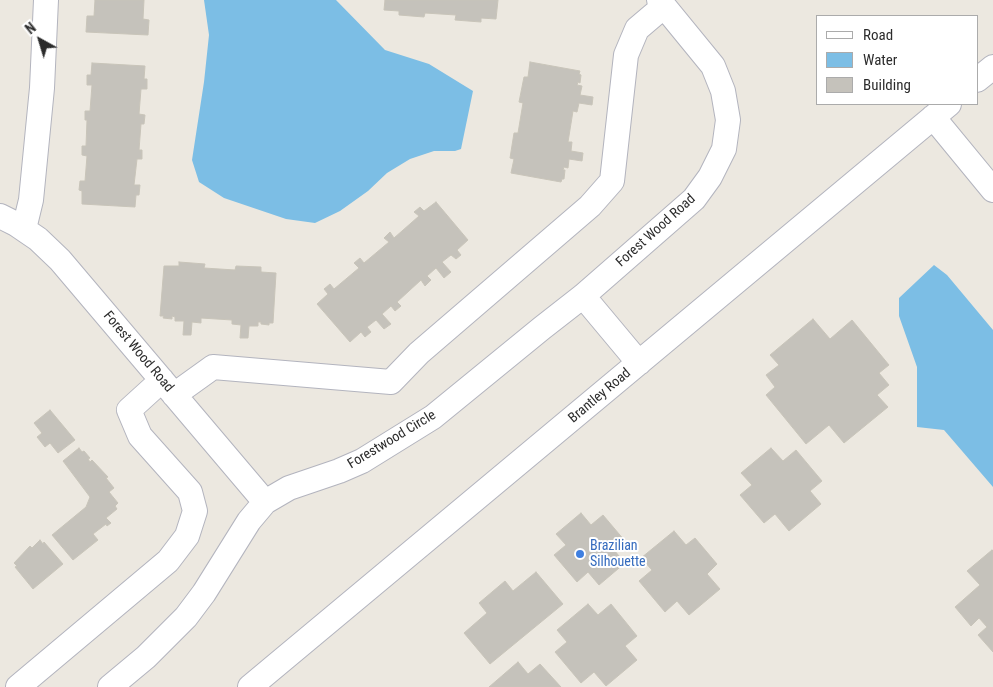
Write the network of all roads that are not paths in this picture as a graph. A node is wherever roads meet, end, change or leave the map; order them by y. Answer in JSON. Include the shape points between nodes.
{"nodes":[{"id":1,"x":46,"y":0,"type":"edge"},
{"id":2,"x":662,"y":3,"type":"edge"},
{"id":3,"x":993,"y":67,"type":"edge"},
{"id":4,"x":978,"y":79,"type":"edge"},
{"id":5,"x":941,"y":110,"type":"edge"},
{"id":6,"x":993,"y":190,"type":"edge"},
{"id":7,"x":0,"y":216,"type":"edge"},
{"id":8,"x":24,"y":229,"type":"junction"},
{"id":9,"x":583,"y":296,"type":"junction"},
{"id":10,"x":639,"y":362,"type":"junction"},
{"id":11,"x":168,"y":387,"type":"junction"},
{"id":12,"x":265,"y":502,"type":"junction"},
{"id":13,"x":18,"y":687,"type":"edge"},
{"id":14,"x":110,"y":687,"type":"edge"},
{"id":15,"x":250,"y":687,"type":"edge"}],
"edges":[{"from":1,"to":8,"type":"street","via":[[42,88],[31,200]]},
{"from":2,"to":9,"type":"street","name":"Forest Wood Road","via":[[713,66],[724,91],[728,120],[724,149],[694,199]]},
{"from":2,"to":11,"type":"street","via":[[637,29],[626,55],[612,181],[590,206],[419,353],[391,382],[213,368]]},
{"from":3,"to":4,"type":"street"},
{"from":5,"to":6,"type":"street"},
{"from":5,"to":10,"type":"street","name":"Brantley Road"},
{"from":7,"to":8,"type":"street","name":"Forest Wood Road"},
{"from":8,"to":11,"type":"street","name":"Forest Wood Road","via":[[60,260]]},
{"from":9,"to":10,"type":"street"},
{"from":9,"to":12,"type":"street","name":"Forestwood Circle","via":[[405,436],[362,461],[289,488]]},
{"from":10,"to":15,"type":"street","name":"Brantley Road"},
{"from":11,"to":12,"type":"street","name":"Forest Wood Road"},
{"from":11,"to":13,"type":"street","via":[[129,410],[140,436],[190,492],[195,510],[187,536],[168,561]]},
{"from":12,"to":14,"type":"street","name":"Forestwood Circle","via":[[186,617]]}]}
